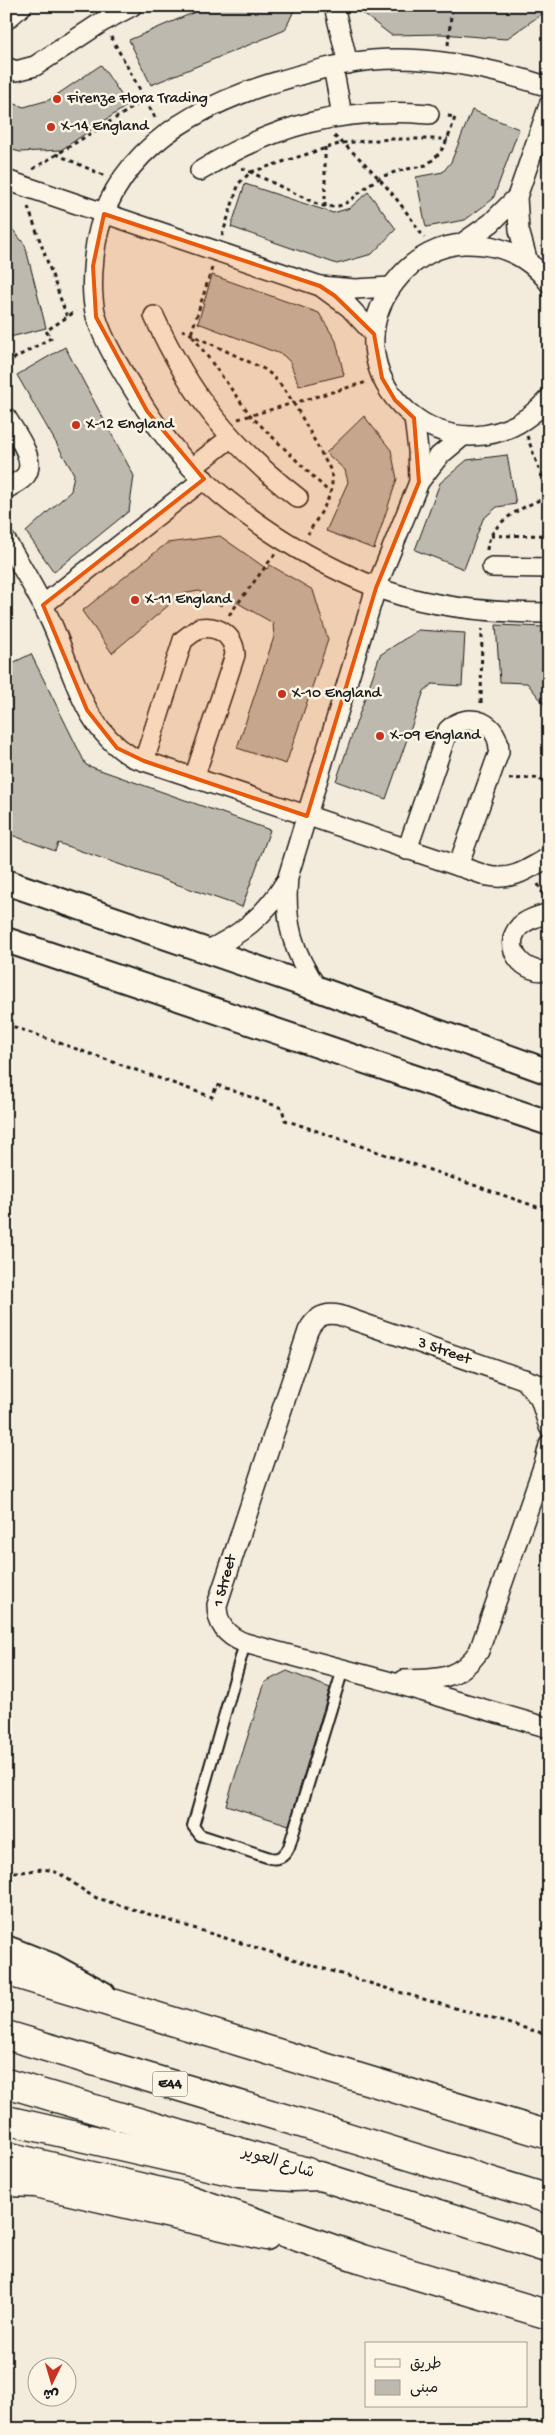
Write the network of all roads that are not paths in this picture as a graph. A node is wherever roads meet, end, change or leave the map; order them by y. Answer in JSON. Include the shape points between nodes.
{"nodes":[{"id":1,"x":22,"y":6,"type":"edge"},
{"id":2,"x":132,"y":6,"type":"edge"},
{"id":3,"x":334,"y":6,"type":"edge"},
{"id":4,"x":6,"y":20,"type":"edge"},
{"id":5,"x":340,"y":65,"type":"junction"},
{"id":6,"x":6,"y":68,"type":"edge"},
{"id":7,"x":549,"y":87,"type":"edge"},
{"id":8,"x":549,"y":105,"type":"edge"},
{"id":9,"x":429,"y":114,"type":"road end"},
{"id":10,"x":342,"y":115,"type":"junction"},
{"id":11,"x":200,"y":171,"type":"dead end"},
{"id":12,"x":13,"y":183,"type":"edge"},
{"id":13,"x":517,"y":197,"type":"junction"},
{"id":14,"x":104,"y":214,"type":"junction"},
{"id":15,"x":461,"y":244,"type":"junction"},
{"id":16,"x":528,"y":262,"type":"junction"},
{"id":17,"x":549,"y":283,"type":"edge"},
{"id":18,"x":320,"y":286,"type":"junction"},
{"id":19,"x":390,"y":287,"type":"junction"},
{"id":20,"x":154,"y":316,"type":"road end"},
{"id":21,"x":374,"y":334,"type":"junction"},
{"id":22,"x":549,"y":398,"type":"edge"},
{"id":23,"x":6,"y":417,"type":"edge"},
{"id":24,"x":414,"y":418,"type":"junction"},
{"id":25,"x":225,"y":431,"type":"junction"},
{"id":26,"x":462,"y":436,"type":"junction"},
{"id":27,"x":198,"y":474,"type":"junction"},
{"id":28,"x":419,"y":482,"type":"junction"},
{"id":29,"x":6,"y":489,"type":"edge"},
{"id":30,"x":298,"y":498,"type":"dead end"},
{"id":31,"x":6,"y":541,"type":"edge"},
{"id":32,"x":492,"y":566,"type":"road end"},
{"id":33,"x":549,"y":568,"type":"edge"},
{"id":34,"x":376,"y":588,"type":"junction"},
{"id":35,"x":43,"y":605,"type":"junction"},
{"id":36,"x":549,"y":613,"type":"edge"},
{"id":37,"x":144,"y":761,"type":"junction"},
{"id":38,"x":194,"y":778,"type":"junction"},
{"id":39,"x":307,"y":816,"type":"junction"},
{"id":40,"x":407,"y":850,"type":"junction"},
{"id":41,"x":549,"y":857,"type":"edge"},
{"id":42,"x":458,"y":866,"type":"junction"},
{"id":43,"x":288,"y":877,"type":"junction"},
{"id":44,"x":6,"y":882,"type":"edge"},
{"id":45,"x":547,"y":906,"type":"edge"},
{"id":46,"x":6,"y":940,"type":"edge"},
{"id":47,"x":204,"y":952,"type":"junction"},
{"id":48,"x":549,"y":970,"type":"edge"},
{"id":49,"x":318,"y":989,"type":"junction"},
{"id":50,"x":549,"y":1072,"type":"edge"},
{"id":51,"x":549,"y":1123,"type":"edge"},
{"id":52,"x":340,"y":1315,"type":"joint"},
{"id":53,"x":524,"y":1379,"type":"junction"},
{"id":54,"x":549,"y":1388,"type":"edge"},
{"id":55,"x":549,"y":1427,"type":"edge"},
{"id":56,"x":549,"y":1444,"type":"edge"},
{"id":57,"x":245,"y":1643,"type":"junction"},
{"id":58,"x":343,"y":1669,"type":"junction"},
{"id":59,"x":387,"y":1681,"type":"junction"},
{"id":60,"x":549,"y":1728,"type":"edge"},
{"id":61,"x":6,"y":1948,"type":"edge"},
{"id":62,"x":6,"y":1971,"type":"edge"},
{"id":63,"x":121,"y":2006,"type":"junction"},
{"id":64,"x":6,"y":2035,"type":"edge"},
{"id":65,"x":6,"y":2083,"type":"edge"},
{"id":66,"x":6,"y":2120,"type":"edge"},
{"id":67,"x":549,"y":2134,"type":"edge"},
{"id":68,"x":6,"y":2156,"type":"edge"},
{"id":69,"x":320,"y":2176,"type":"junction"},
{"id":70,"x":6,"y":2182,"type":"edge"},
{"id":71,"x":549,"y":2199,"type":"edge"},
{"id":72,"x":549,"y":2249,"type":"edge"},
{"id":73,"x":362,"y":2259,"type":"junction"},
{"id":74,"x":549,"y":2315,"type":"edge"}],
"edges":[{"from":1,"to":4,"type":"street"},
{"from":2,"to":6,"type":"street","via":[[35,66],[16,71]]},
{"from":3,"to":5,"type":"street"},
{"from":5,"to":7,"type":"street","via":[[397,59],[446,64],[501,72]]},
{"from":5,"to":10,"type":"street"},
{"from":5,"to":14,"type":"street","via":[[237,96],[164,135],[136,159],[119,183]]},
{"from":8,"to":13,"type":"street"},
{"from":9,"to":10,"type":"street"},
{"from":10,"to":11,"type":"street","via":[[266,135]]},
{"from":12,"to":14,"type":"street"},
{"from":13,"to":15,"type":"street","via":[[491,223]]},
{"from":13,"to":16,"type":"street","via":[[519,230]]},
{"from":14,"to":18,"type":"street"},
{"from":14,"to":27,"type":"street","via":[[95,250],[93,300],[96,317],[147,411]]},
{"from":15,"to":16,"type":"street","via":[[484,244],[507,250]]},
{"from":15,"to":19,"type":"street","via":[[433,251],[409,266]]},
{"from":16,"to":17,"type":"street"},
{"from":18,"to":19,"type":"street"},
{"from":18,"to":21,"type":"street","via":[[350,307]]},
{"from":19,"to":21,"type":"street","via":[[379,310]]},
{"from":20,"to":25,"type":"street","via":[[186,378]]},
{"from":21,"to":24,"type":"street","via":[[382,378],[395,400]]},
{"from":22,"to":26,"type":"street","via":[[522,422],[504,431]]},
{"from":23,"to":29,"type":"street","via":[[29,466],[24,477]]},
{"from":24,"to":26,"type":"street","via":[[437,430]]},
{"from":24,"to":28,"type":"street"},
{"from":25,"to":27,"type":"street"},
{"from":25,"to":30,"type":"street","via":[[268,474]]},
{"from":26,"to":28,"type":"street","via":[[439,456]]},
{"from":27,"to":34,"type":"street","via":[[229,501],[292,545]]},
{"from":27,"to":35,"type":"street"},
{"from":28,"to":34,"type":"street"},
{"from":31,"to":35,"type":"street"},
{"from":32,"to":33,"type":"street"},
{"from":34,"to":36,"type":"street","via":[[411,598],[482,610]]},
{"from":34,"to":39,"type":"street"},
{"from":35,"to":37,"type":"street","via":[[95,724],[118,748]]},
{"from":37,"to":38,"type":"street"},
{"from":37,"to":38,"type":"street","via":[[183,640],[199,628],[218,630],[229,638],[235,655]]},
{"from":38,"to":39,"type":"street"},
{"from":39,"to":40,"type":"street"},
{"from":39,"to":43,"type":"street"},
{"from":40,"to":42,"type":"street"},
{"from":40,"to":42,"type":"street","via":[[448,730],[467,719],[481,721],[493,730],[499,752]]},
{"from":41,"to":42,"type":"street","via":[[514,876],[497,878]]},
{"from":43,"to":47,"type":"street","via":[[273,903],[258,918],[224,943]]},
{"from":43,"to":49,"type":"street","via":[[286,902],[290,933]]},
{"from":44,"to":47,"type":"street"},
{"from":45,"to":48,"type":"street","via":[[520,927],[514,936],[513,946],[522,965],[531,970]]},
{"from":46,"to":51,"type":"street"},
{"from":47,"to":49,"type":"street"},
{"from":49,"to":50,"type":"street"},
{"from":52,"to":53,"type":"street","name":"3 Street"},
{"from":52,"to":57,"type":"street","name":"1 Street","via":[[320,1316],[308,1331],[219,1594],[217,1615],[221,1625],[227,1633]]},
{"from":53,"to":54,"type":"street","name":"3 Street"},
{"from":53,"to":55,"type":"street","via":[[540,1399]]},
{"from":56,"to":59,"type":"street","via":[[475,1656],[451,1676]]},
{"from":57,"to":58,"type":"street","name":"1 Street"},
{"from":57,"to":58,"type":"lane","via":[[193,1826],[200,1835],[270,1858],[284,1856],[289,1847]]},
{"from":58,"to":59,"type":"street","name":"1 Street"},
{"from":59,"to":60,"type":"street","name":"1 Street"},
{"from":61,"to":63,"type":"street","via":[[76,1978]]},
{"from":62,"to":63,"type":"main road"},
{"from":63,"to":67,"type":"main road"},
{"from":64,"to":71,"type":"main road","number":"E44"},
{"from":65,"to":69,"type":"main road","name":"شارع العوير"},
{"from":66,"to":69,"type":"main road","via":[[221,2170],[266,2176]]},
{"from":68,"to":73,"type":"main road","via":[[182,2197]]},
{"from":69,"to":72,"type":"main road","name":"شارع العوير"},
{"from":70,"to":73,"type":"main road","via":[[36,2183]]},
{"from":73,"to":74,"type":"main road"}]}
